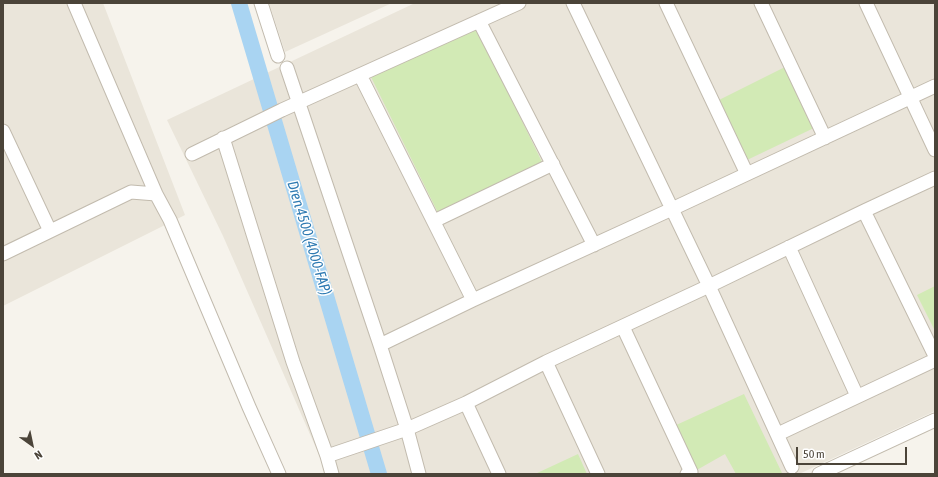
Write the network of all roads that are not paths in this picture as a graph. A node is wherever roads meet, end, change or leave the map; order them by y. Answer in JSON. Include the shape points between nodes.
{"nodes":[{"id":1,"x":74,"y":3,"type":"edge"},
{"id":2,"x":261,"y":3,"type":"edge"},
{"id":3,"x":519,"y":3,"type":"edge"},
{"id":4,"x":573,"y":3,"type":"edge"},
{"id":5,"x":666,"y":3,"type":"edge"},
{"id":6,"x":761,"y":3,"type":"edge"},
{"id":7,"x":866,"y":3,"type":"edge"},
{"id":8,"x":479,"y":21,"type":"junction"},
{"id":9,"x":278,"y":56,"type":"dead end"},
{"id":10,"x":287,"y":68,"type":"dead end"},
{"id":11,"x":360,"y":75,"type":"junction"},
{"id":12,"x":935,"y":86,"type":"edge"},
{"id":13,"x":911,"y":98,"type":"junction"},
{"id":14,"x":299,"y":102,"type":"junction"},
{"id":15,"x":3,"y":131,"type":"edge"},
{"id":16,"x":222,"y":138,"type":"junction"},
{"id":17,"x":825,"y":138,"type":"junction"},
{"id":18,"x":935,"y":150,"type":"edge"},
{"id":19,"x":192,"y":154,"type":"dead end"},
{"id":20,"x":553,"y":164,"type":"junction"},
{"id":21,"x":747,"y":174,"type":"junction"},
{"id":22,"x":935,"y":178,"type":"edge"},
{"id":23,"x":156,"y":194,"type":"junction"},
{"id":24,"x":672,"y":210,"type":"junction"},
{"id":25,"x":864,"y":211,"type":"junction"},
{"id":26,"x":434,"y":221,"type":"junction"},
{"id":27,"x":50,"y":231,"type":"junction"},
{"id":28,"x":594,"y":245,"type":"junction"},
{"id":29,"x":789,"y":247,"type":"junction"},
{"id":30,"x":3,"y":254,"type":"edge"},
{"id":31,"x":708,"y":286,"type":"junction"},
{"id":32,"x":473,"y":300,"type":"junction"},
{"id":33,"x":623,"y":327,"type":"junction"},
{"id":34,"x":380,"y":345,"type":"junction"},
{"id":35,"x":935,"y":356,"type":"edge"},
{"id":36,"x":935,"y":360,"type":"edge"},
{"id":37,"x":546,"y":362,"type":"junction"},
{"id":38,"x":857,"y":396,"type":"junction"},
{"id":39,"x":466,"y":403,"type":"junction"},
{"id":40,"x":935,"y":420,"type":"edge"},
{"id":41,"x":407,"y":429,"type":"junction"},
{"id":42,"x":778,"y":434,"type":"junction"},
{"id":43,"x":327,"y":456,"type":"junction"},
{"id":44,"x":792,"y":467,"type":"dead end"},
{"id":45,"x":279,"y":474,"type":"edge"},
{"id":46,"x":332,"y":474,"type":"edge"},
{"id":47,"x":419,"y":474,"type":"edge"},
{"id":48,"x":499,"y":474,"type":"edge"},
{"id":49,"x":598,"y":474,"type":"edge"},
{"id":50,"x":687,"y":474,"type":"edge"},
{"id":51,"x":819,"y":474,"type":"edge"}],
"edges":[{"from":1,"to":23,"type":"street"},
{"from":2,"to":9,"type":"street"},
{"from":3,"to":8,"type":"street"},
{"from":4,"to":24,"type":"street"},
{"from":5,"to":21,"type":"street"},
{"from":6,"to":17,"type":"street"},
{"from":7,"to":13,"type":"street"},
{"from":8,"to":11,"type":"street"},
{"from":8,"to":20,"type":"street"},
{"from":10,"to":14,"type":"street"},
{"from":11,"to":14,"type":"street"},
{"from":11,"to":26,"type":"street"},
{"from":12,"to":13,"type":"street"},
{"from":13,"to":17,"type":"street"},
{"from":13,"to":18,"type":"street"},
{"from":14,"to":16,"type":"street"},
{"from":14,"to":34,"type":"street"},
{"from":15,"to":27,"type":"street"},
{"from":16,"to":19,"type":"street"},
{"from":16,"to":43,"type":"street","via":[[293,362]]},
{"from":17,"to":21,"type":"street"},
{"from":20,"to":26,"type":"street"},
{"from":20,"to":28,"type":"street"},
{"from":21,"to":24,"type":"street"},
{"from":22,"to":25,"type":"street"},
{"from":23,"to":27,"type":"street","via":[[131,192]]},
{"from":23,"to":45,"type":"street","via":[[170,220]]},
{"from":24,"to":28,"type":"street"},
{"from":24,"to":31,"type":"street"},
{"from":25,"to":29,"type":"street"},
{"from":25,"to":35,"type":"street"},
{"from":26,"to":32,"type":"street"},
{"from":27,"to":30,"type":"street"},
{"from":28,"to":32,"type":"street"},
{"from":29,"to":31,"type":"street"},
{"from":29,"to":38,"type":"street"},
{"from":31,"to":33,"type":"street"},
{"from":31,"to":42,"type":"street"},
{"from":32,"to":34,"type":"street"},
{"from":33,"to":37,"type":"street"},
{"from":33,"to":50,"type":"street","via":[[691,472]]},
{"from":34,"to":41,"type":"street"},
{"from":36,"to":38,"type":"street"},
{"from":37,"to":39,"type":"street"},
{"from":37,"to":49,"type":"street"},
{"from":38,"to":42,"type":"street"},
{"from":39,"to":41,"type":"street"},
{"from":39,"to":48,"type":"street"},
{"from":40,"to":51,"type":"street"},
{"from":41,"to":43,"type":"street"},
{"from":41,"to":47,"type":"street"},
{"from":42,"to":44,"type":"street"},
{"from":43,"to":46,"type":"street"}]}
